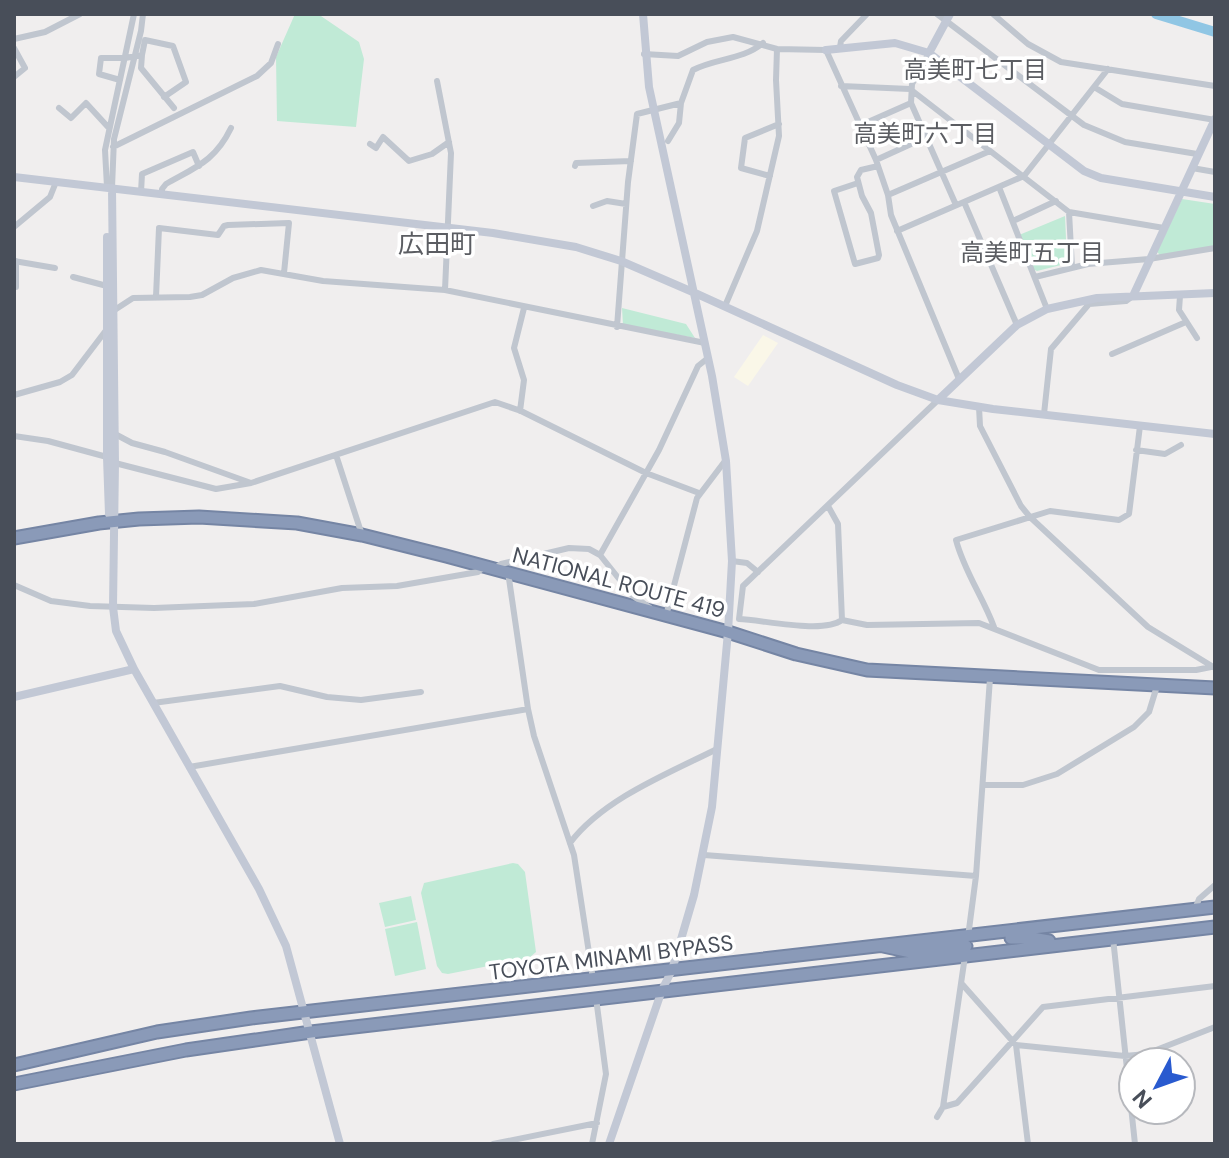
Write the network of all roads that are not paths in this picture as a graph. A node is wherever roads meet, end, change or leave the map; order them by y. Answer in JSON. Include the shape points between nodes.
{"nodes":[{"id":1,"x":80,"y":14,"type":"edge"},
{"id":2,"x":134,"y":14,"type":"edge"},
{"id":3,"x":143,"y":14,"type":"edge"},
{"id":4,"x":643,"y":14,"type":"edge"},
{"id":5,"x":867,"y":14,"type":"edge"},
{"id":6,"x":937,"y":14,"type":"edge"},
{"id":7,"x":993,"y":14,"type":"edge"},
{"id":8,"x":949,"y":17,"type":"edge"},
{"id":9,"x":14,"y":39,"type":"edge"},
{"id":10,"x":763,"y":43,"type":"junction"},
{"id":11,"x":278,"y":44,"type":"dead end"},
{"id":12,"x":840,"y":47,"type":"junction"},
{"id":13,"x":14,"y":48,"type":"edge"},
{"id":14,"x":777,"y":49,"type":"junction"},
{"id":15,"x":826,"y":50,"type":"junction"},
{"id":16,"x":929,"y":53,"type":"junction"},
{"id":17,"x":644,"y":54,"type":"junction"},
{"id":18,"x":138,"y":55,"type":"junction"},
{"id":19,"x":125,"y":58,"type":"junction"},
{"id":20,"x":1108,"y":69,"type":"junction"},
{"id":21,"x":14,"y":77,"type":"edge"},
{"id":22,"x":120,"y":80,"type":"junction"},
{"id":23,"x":437,"y":81,"type":"dead end"},
{"id":24,"x":841,"y":86,"type":"junction"},
{"id":25,"x":1215,"y":86,"type":"edge"},
{"id":26,"x":1094,"y":87,"type":"junction"},
{"id":27,"x":910,"y":89,"type":"junction"},
{"id":28,"x":164,"y":97,"type":"junction"},
{"id":29,"x":681,"y":103,"type":"junction"},
{"id":30,"x":911,"y":103,"type":"junction"},
{"id":31,"x":59,"y":108,"type":"dead end"},
{"id":32,"x":174,"y":108,"type":"dead end"},
{"id":33,"x":654,"y":110,"type":"junction"},
{"id":34,"x":1071,"y":116,"type":"junction"},
{"id":35,"x":1215,"y":119,"type":"edge"},
{"id":36,"x":779,"y":124,"type":"junction"},
{"id":37,"x":955,"y":124,"type":"junction"},
{"id":38,"x":859,"y":126,"type":"junction"},
{"id":39,"x":108,"y":127,"type":"junction"},
{"id":40,"x":231,"y":128,"type":"dead end"},
{"id":41,"x":1212,"y":134,"type":"edge"},
{"id":42,"x":927,"y":138,"type":"junction"},
{"id":43,"x":668,"y":141,"type":"dead end"},
{"id":44,"x":449,"y":142,"type":"junction"},
{"id":45,"x":370,"y":144,"type":"dead end"},
{"id":46,"x":1048,"y":146,"type":"junction"},
{"id":47,"x":113,"y":147,"type":"junction"},
{"id":48,"x":990,"y":151,"type":"junction"},
{"id":49,"x":1197,"y":154,"type":"junction"},
{"id":50,"x":631,"y":161,"type":"junction"},
{"id":51,"x":877,"y":163,"type":"junction"},
{"id":52,"x":199,"y":166,"type":"junction"},
{"id":53,"x":575,"y":166,"type":"dead end"},
{"id":54,"x":1192,"y":168,"type":"junction"},
{"id":55,"x":942,"y":172,"type":"junction"},
{"id":56,"x":1215,"y":172,"type":"edge"},
{"id":57,"x":770,"y":176,"type":"junction"},
{"id":58,"x":1024,"y":176,"type":"junction"},
{"id":59,"x":14,"y":177,"type":"edge"},
{"id":60,"x":56,"y":182,"type":"junction"},
{"id":61,"x":858,"y":183,"type":"junction"},
{"id":62,"x":110,"y":187,"type":"junction"},
{"id":63,"x":999,"y":187,"type":"junction"},
{"id":64,"x":141,"y":192,"type":"junction"},
{"id":65,"x":1180,"y":192,"type":"junction"},
{"id":66,"x":162,"y":194,"type":"junction"},
{"id":67,"x":888,"y":195,"type":"junction"},
{"id":68,"x":1215,"y":197,"type":"edge"},
{"id":69,"x":1056,"y":201,"type":"junction"},
{"id":70,"x":964,"y":202,"type":"junction"},
{"id":71,"x":626,"y":204,"type":"junction"},
{"id":72,"x":956,"y":205,"type":"junction"},
{"id":73,"x":593,"y":206,"type":"dead end"},
{"id":74,"x":1069,"y":212,"type":"junction"},
{"id":75,"x":1013,"y":221,"type":"junction"},
{"id":76,"x":14,"y":227,"type":"edge"},
{"id":77,"x":1164,"y":228,"type":"junction"},
{"id":78,"x":447,"y":229,"type":"junction"},
{"id":79,"x":897,"y":231,"type":"junction"},
{"id":80,"x":1215,"y":248,"type":"edge"},
{"id":81,"x":1149,"y":259,"type":"junction"},
{"id":82,"x":15,"y":261,"type":"edge"},
{"id":83,"x":621,"y":261,"type":"junction"},
{"id":84,"x":1072,"y":267,"type":"junction"},
{"id":85,"x":55,"y":268,"type":"dead end"},
{"id":86,"x":284,"y":273,"type":"junction"},
{"id":87,"x":73,"y":277,"type":"dead end"},
{"id":88,"x":1035,"y":277,"type":"junction"},
{"id":89,"x":107,"y":286,"type":"junction"},
{"id":90,"x":16,"y":287,"type":"edge"},
{"id":91,"x":445,"y":290,"type":"junction"},
{"id":92,"x":695,"y":293,"type":"junction"},
{"id":93,"x":1215,"y":293,"type":"edge"},
{"id":94,"x":1133,"y":296,"type":"junction"},
{"id":95,"x":1180,"y":296,"type":"junction"},
{"id":96,"x":156,"y":297,"type":"junction"},
{"id":97,"x":725,"y":306,"type":"junction"},
{"id":98,"x":524,"y":308,"type":"junction"},
{"id":99,"x":1047,"y":309,"type":"junction"},
{"id":100,"x":113,"y":311,"type":"junction"},
{"id":101,"x":1186,"y":322,"type":"junction"},
{"id":102,"x":1017,"y":325,"type":"junction"},
{"id":103,"x":617,"y":327,"type":"junction"},
{"id":104,"x":107,"y":330,"type":"junction"},
{"id":105,"x":1197,"y":338,"type":"dead end"},
{"id":106,"x":705,"y":343,"type":"junction"},
{"id":107,"x":1112,"y":354,"type":"dead end"},
{"id":108,"x":708,"y":358,"type":"junction"},
{"id":109,"x":959,"y":379,"type":"junction"},
{"id":110,"x":14,"y":395,"type":"edge"},
{"id":111,"x":938,"y":400,"type":"junction"},
{"id":112,"x":979,"y":407,"type":"junction"},
{"id":113,"x":520,"y":411,"type":"junction"},
{"id":114,"x":1044,"y":414,"type":"junction"},
{"id":115,"x":1140,"y":426,"type":"junction"},
{"id":116,"x":115,"y":434,"type":"junction"},
{"id":117,"x":1215,"y":434,"type":"edge"},
{"id":118,"x":14,"y":436,"type":"edge"},
{"id":119,"x":1181,"y":445,"type":"dead end"},
{"id":120,"x":1136,"y":450,"type":"junction"},
{"id":121,"x":336,"y":455,"type":"junction"},
{"id":122,"x":111,"y":460,"type":"junction"},
{"id":123,"x":726,"y":461,"type":"junction"},
{"id":124,"x":646,"y":473,"type":"junction"},
{"id":125,"x":251,"y":483,"type":"junction"},
{"id":126,"x":699,"y":493,"type":"junction"},
{"id":127,"x":828,"y":506,"type":"junction"},
{"id":128,"x":1030,"y":517,"type":"junction"},
{"id":129,"x":114,"y":523,"type":"junction"},
{"id":130,"x":362,"y":535,"type":"junction"},
{"id":131,"x":14,"y":538,"type":"edge"},
{"id":132,"x":600,"y":555,"type":"junction"},
{"id":133,"x":732,"y":561,"type":"junction"},
{"id":134,"x":490,"y":568,"type":"junction"},
{"id":135,"x":508,"y":572,"type":"junction"},
{"id":136,"x":758,"y":572,"type":"junction"},
{"id":137,"x":14,"y":585,"type":"edge"},
{"id":138,"x":113,"y":607,"type":"junction"},
{"id":139,"x":654,"y":612,"type":"junction"},
{"id":140,"x":666,"y":616,"type":"junction"},
{"id":141,"x":842,"y":620,"type":"junction"},
{"id":142,"x":994,"y":627,"type":"junction"},
{"id":143,"x":728,"y":632,"type":"junction"},
{"id":144,"x":1213,"y":668,"type":"edge"},
{"id":145,"x":134,"y":669,"type":"junction"},
{"id":146,"x":990,"y":678,"type":"junction"},
{"id":147,"x":1157,"y":686,"type":"junction"},
{"id":148,"x":1215,"y":688,"type":"edge"},
{"id":149,"x":421,"y":692,"type":"dead end"},
{"id":150,"x":14,"y":697,"type":"edge"},
{"id":151,"x":153,"y":703,"type":"junction"},
{"id":152,"x":528,"y":709,"type":"junction"},
{"id":153,"x":717,"y":749,"type":"junction"},
{"id":154,"x":189,"y":767,"type":"junction"},
{"id":155,"x":983,"y":785,"type":"junction"},
{"id":156,"x":570,"y":843,"type":"junction"},
{"id":157,"x":704,"y":855,"type":"junction"},
{"id":158,"x":976,"y":876,"type":"junction"},
{"id":159,"x":1215,"y":885,"type":"edge"},
{"id":160,"x":1215,"y":907,"type":"edge"},
{"id":161,"x":1190,"y":909,"type":"junction"},
{"id":162,"x":1215,"y":913,"type":"edge"},
{"id":163,"x":1215,"y":927,"type":"edge"},
{"id":164,"x":1113,"y":938,"type":"junction"},
{"id":165,"x":967,"y":945,"type":"junction"},
{"id":166,"x":672,"y":970,"type":"junction"},
{"id":167,"x":593,"y":979,"type":"junction"},
{"id":168,"x":962,"y":984,"type":"junction"},
{"id":169,"x":1215,"y":986,"type":"edge"},
{"id":170,"x":662,"y":990,"type":"junction"},
{"id":171,"x":596,"y":997,"type":"junction"},
{"id":172,"x":1118,"y":998,"type":"junction"},
{"id":173,"x":306,"y":1013,"type":"junction"},
{"id":174,"x":1215,"y":1027,"type":"edge"},
{"id":175,"x":311,"y":1032,"type":"junction"},
{"id":176,"x":1014,"y":1043,"type":"junction"},
{"id":177,"x":1124,"y":1046,"type":"edge"},
{"id":178,"x":1166,"y":1046,"type":"edge"},
{"id":179,"x":1117,"y":1055,"type":"edge"},
{"id":180,"x":14,"y":1065,"type":"edge"},
{"id":181,"x":14,"y":1084,"type":"edge"},
{"id":182,"x":943,"y":1107,"type":"junction"},
{"id":183,"x":937,"y":1117,"type":"dead end"},
{"id":184,"x":597,"y":1123,"type":"junction"},
{"id":185,"x":340,"y":1144,"type":"edge"},
{"id":186,"x":493,"y":1144,"type":"edge"},
{"id":187,"x":592,"y":1144,"type":"edge"},
{"id":188,"x":609,"y":1144,"type":"edge"},
{"id":189,"x":1028,"y":1144,"type":"edge"}],
"edges":[{"from":1,"to":9,"type":"street","via":[[45,32]]},
{"from":2,"to":19,"type":"street"},
{"from":3,"to":18,"type":"street"},
{"from":4,"to":17,"type":"street"},
{"from":5,"to":12,"type":"street"},
{"from":6,"to":8,"type":"street"},
{"from":7,"to":20,"type":"street","via":[[1048,56]]},
{"from":8,"to":16,"type":"street"},
{"from":8,"to":34,"type":"street"},
{"from":10,"to":14,"type":"street"},
{"from":10,"to":17,"type":"street","via":[[733,37],[678,56]]},
{"from":10,"to":29,"type":"street","via":[[749,54],[693,70]]},
{"from":11,"to":47,"type":"street","via":[[271,63],[257,76]]},
{"from":12,"to":15,"type":"street"},
{"from":12,"to":16,"type":"street","via":[[895,43]]},
{"from":13,"to":21,"type":"street","via":[[25,68]]},
{"from":14,"to":15,"type":"street"},
{"from":14,"to":36,"type":"street"},
{"from":15,"to":24,"type":"street"},
{"from":16,"to":27,"type":"street"},
{"from":16,"to":46,"type":"street"},
{"from":17,"to":33,"type":"street"},
{"from":18,"to":19,"type":"street"},
{"from":18,"to":28,"type":"street","via":[[141,68]]},
{"from":18,"to":28,"type":"street","via":[[145,40],[173,46],[186,82]]},
{"from":18,"to":47,"type":"street"},
{"from":19,"to":22,"type":"street"},
{"from":19,"to":22,"type":"street","via":[[103,56],[97,70]]},
{"from":20,"to":25,"type":"street"},
{"from":20,"to":26,"type":"street"},
{"from":22,"to":39,"type":"street"},
{"from":23,"to":44,"type":"street"},
{"from":24,"to":27,"type":"street"},
{"from":24,"to":38,"type":"street"},
{"from":26,"to":34,"type":"street"},
{"from":26,"to":35,"type":"street","via":[[1122,104]]},
{"from":27,"to":30,"type":"street"},
{"from":27,"to":37,"type":"street"},
{"from":28,"to":32,"type":"street"},
{"from":29,"to":33,"type":"street"},
{"from":29,"to":43,"type":"street","via":[[679,123]]},
{"from":30,"to":38,"type":"street"},
{"from":30,"to":42,"type":"street"},
{"from":31,"to":39,"type":"street","via":[[71,118],[86,103]]},
{"from":33,"to":50,"type":"street","via":[[637,114]]},
{"from":33,"to":92,"type":"street"},
{"from":34,"to":46,"type":"street"},
{"from":34,"to":49,"type":"street","via":[[1113,139]]},
{"from":35,"to":41,"type":"street"},
{"from":36,"to":57,"type":"street"},
{"from":36,"to":57,"type":"street","via":[[745,138],[741,168]]},
{"from":37,"to":42,"type":"street"},
{"from":37,"to":48,"type":"street"},
{"from":38,"to":51,"type":"street"},
{"from":39,"to":62,"type":"street"},
{"from":40,"to":52,"type":"street","via":[[221,149]]},
{"from":41,"to":49,"type":"street"},
{"from":42,"to":51,"type":"street"},
{"from":42,"to":55,"type":"street"},
{"from":44,"to":45,"type":"street","via":[[409,161],[383,137],[376,148]]},
{"from":44,"to":78,"type":"street"},
{"from":46,"to":58,"type":"street"},
{"from":46,"to":65,"type":"street","via":[[1101,178]]},
{"from":47,"to":62,"type":"street"},
{"from":48,"to":55,"type":"street"},
{"from":48,"to":58,"type":"street"},
{"from":49,"to":54,"type":"street"},
{"from":50,"to":53,"type":"street"},
{"from":50,"to":71,"type":"street"},
{"from":51,"to":61,"type":"street","via":[[861,170]]},
{"from":51,"to":67,"type":"street"},
{"from":52,"to":64,"type":"street","via":[[193,152],[142,174]]},
{"from":52,"to":66,"type":"street","via":[[166,184]]},
{"from":54,"to":56,"type":"street"},
{"from":54,"to":65,"type":"street"},
{"from":55,"to":67,"type":"street"},
{"from":55,"to":72,"type":"street"},
{"from":57,"to":97,"type":"street","via":[[757,231]]},
{"from":58,"to":63,"type":"street"},
{"from":58,"to":69,"type":"street"},
{"from":59,"to":60,"type":"street"},
{"from":60,"to":62,"type":"street"},
{"from":60,"to":76,"type":"street","via":[[50,197]]},
{"from":61,"to":61,"type":"street","via":[[871,213],[879,255],[855,264],[834,191]]},
{"from":62,"to":64,"type":"street"},
{"from":62,"to":89,"type":"street"},
{"from":62,"to":100,"type":"street"},
{"from":63,"to":70,"type":"street"},
{"from":63,"to":75,"type":"street"},
{"from":64,"to":66,"type":"street"},
{"from":65,"to":68,"type":"street"},
{"from":65,"to":77,"type":"street"},
{"from":66,"to":78,"type":"street"},
{"from":67,"to":79,"type":"street"},
{"from":69,"to":74,"type":"street"},
{"from":69,"to":75,"type":"street"},
{"from":70,"to":72,"type":"street"},
{"from":70,"to":102,"type":"street"},
{"from":71,"to":73,"type":"street","via":[[607,201]]},
{"from":71,"to":83,"type":"street"},
{"from":72,"to":79,"type":"street"},
{"from":74,"to":77,"type":"street"},
{"from":74,"to":84,"type":"street"},
{"from":75,"to":88,"type":"street"},
{"from":77,"to":81,"type":"street"},
{"from":78,"to":83,"type":"street","via":[[576,247]]},
{"from":78,"to":91,"type":"street"},
{"from":79,"to":109,"type":"street"},
{"from":80,"to":81,"type":"street"},
{"from":81,"to":84,"type":"street"},
{"from":81,"to":94,"type":"street"},
{"from":82,"to":85,"type":"street"},
{"from":82,"to":90,"type":"street"},
{"from":83,"to":92,"type":"street"},
{"from":83,"to":103,"type":"street"},
{"from":84,"to":88,"type":"street"},
{"from":86,"to":91,"type":"street"},
{"from":86,"to":96,"type":"street","via":[[261,270],[202,295]]},
{"from":86,"to":96,"type":"street","via":[[289,223],[228,225],[218,235],[159,228]]},
{"from":87,"to":89,"type":"street"},
{"from":88,"to":99,"type":"street"},
{"from":89,"to":104,"type":"street"},
{"from":91,"to":98,"type":"street"},
{"from":92,"to":97,"type":"street"},
{"from":92,"to":106,"type":"street"},
{"from":93,"to":95,"type":"street"},
{"from":94,"to":95,"type":"street"},
{"from":94,"to":99,"type":"street"},
{"from":94,"to":114,"type":"street","via":[[1086,307],[1051,349]]},
{"from":95,"to":101,"type":"street","via":[[1179,310]]},
{"from":96,"to":100,"type":"street","via":[[133,298]]},
{"from":97,"to":111,"type":"street"},
{"from":98,"to":103,"type":"street"},
{"from":98,"to":113,"type":"street","via":[[514,348],[524,380]]},
{"from":99,"to":102,"type":"street"},
{"from":100,"to":104,"type":"street"},
{"from":100,"to":116,"type":"street"},
{"from":101,"to":105,"type":"street"},
{"from":101,"to":107,"type":"street"},
{"from":102,"to":109,"type":"street"},
{"from":103,"to":106,"type":"street"},
{"from":104,"to":110,"type":"street","via":[[72,375]]},
{"from":104,"to":122,"type":"street"},
{"from":106,"to":108,"type":"street"},
{"from":108,"to":123,"type":"street"},
{"from":108,"to":124,"type":"street","via":[[698,366]]},
{"from":109,"to":111,"type":"street"},
{"from":111,"to":112,"type":"street"},
{"from":111,"to":127,"type":"street"},
{"from":112,"to":114,"type":"street"},
{"from":112,"to":128,"type":"street","via":[[980,426]]},
{"from":113,"to":121,"type":"street","via":[[490,403]]},
{"from":113,"to":124,"type":"street"},
{"from":114,"to":115,"type":"street"},
{"from":115,"to":117,"type":"street"},
{"from":115,"to":120,"type":"street"},
{"from":116,"to":122,"type":"street"},
{"from":116,"to":125,"type":"street"},
{"from":118,"to":122,"type":"street"},
{"from":119,"to":120,"type":"street","via":[[1165,454]]},
{"from":120,"to":128,"type":"street","via":[[1129,514],[1119,520],[1050,511]]},
{"from":121,"to":125,"type":"street"},
{"from":121,"to":130,"type":"street"},
{"from":122,"to":125,"type":"street","via":[[216,489]]},
{"from":122,"to":129,"type":"street"},
{"from":123,"to":126,"type":"street"},
{"from":123,"to":133,"type":"street"},
{"from":124,"to":126,"type":"street"},
{"from":124,"to":132,"type":"street"},
{"from":126,"to":140,"type":"street"},
{"from":127,"to":136,"type":"street"},
{"from":127,"to":141,"type":"street","via":[[838,524]]},
{"from":128,"to":142,"type":"street","via":[[956,540]]},
{"from":128,"to":144,"type":"street","via":[[1138,618]]},
{"from":129,"to":130,"type":"highway","name":"NATIONAL ROUTE 419","via":[[199,517],[297,523]]},
{"from":129,"to":131,"type":"highway","name":"NATIONAL ROUTE 419"},
{"from":129,"to":138,"type":"street"},
{"from":130,"to":134,"type":"highway","name":"NATIONAL ROUTE 419"},
{"from":132,"to":134,"type":"street","via":[[569,548]]},
{"from":132,"to":139,"type":"street","via":[[632,595]]},
{"from":133,"to":136,"type":"street","via":[[747,563]]},
{"from":133,"to":143,"type":"street"},
{"from":134,"to":135,"type":"highway","name":"NATIONAL ROUTE 419"},
{"from":134,"to":138,"type":"street","via":[[254,604]]},
{"from":135,"to":139,"type":"highway","name":"NATIONAL ROUTE 419"},
{"from":135,"to":152,"type":"street"},
{"from":136,"to":141,"type":"street","via":[[740,590],[739,619],[811,626]]},
{"from":137,"to":138,"type":"street","via":[[51,601]]},
{"from":138,"to":145,"type":"street","via":[[119,641]]},
{"from":139,"to":140,"type":"highway","name":"NATIONAL ROUTE 419"},
{"from":140,"to":143,"type":"highway","name":"NATIONAL ROUTE 419"},
{"from":141,"to":142,"type":"street"},
{"from":142,"to":144,"type":"street","via":[[1099,670]]},
{"from":143,"to":146,"type":"highway","name":"NATIONAL ROUTE 419","via":[[867,670]]},
{"from":143,"to":153,"type":"street"},
{"from":145,"to":150,"type":"street"},
{"from":145,"to":151,"type":"street"},
{"from":146,"to":147,"type":"highway","name":"NATIONAL ROUTE 419"},
{"from":146,"to":155,"type":"street"},
{"from":147,"to":148,"type":"highway","name":"NATIONAL ROUTE 419"},
{"from":147,"to":155,"type":"street","via":[[1149,712],[1134,727],[1057,774],[1023,785]]},
{"from":149,"to":151,"type":"street","via":[[361,700],[280,686]]},
{"from":151,"to":154,"type":"street"},
{"from":152,"to":154,"type":"street"},
{"from":152,"to":156,"type":"street"},
{"from":153,"to":156,"type":"street","via":[[629,792]]},
{"from":153,"to":157,"type":"street"},
{"from":154,"to":173,"type":"street","via":[[259,889],[292,963]]},
{"from":155,"to":158,"type":"street"},
{"from":156,"to":167,"type":"street"},
{"from":157,"to":158,"type":"street"},
{"from":157,"to":166,"type":"street"},
{"from":158,"to":165,"type":"street"},
{"from":159,"to":161,"type":"street"},
{"from":160,"to":161,"type":"highway","name":"TOYOTA MINAMI BYPASS"},
{"from":161,"to":162,"type":"highway"},
{"from":161,"to":165,"type":"highway","name":"TOYOTA MINAMI BYPASS"},
{"from":163,"to":164,"type":"highway","name":"TOYOTA MINAMI BYPASS"},
{"from":164,"to":165,"type":"highway","name":"TOYOTA MINAMI BYPASS"},
{"from":164,"to":172,"type":"street"},
{"from":165,"to":166,"type":"highway","name":"TOYOTA MINAMI BYPASS","via":[[878,945]]},
{"from":165,"to":168,"type":"street"},
{"from":165,"to":170,"type":"highway","name":"TOYOTA MINAMI BYPASS"},
{"from":166,"to":167,"type":"highway","name":"TOYOTA MINAMI BYPASS"},
{"from":166,"to":170,"type":"street"},
{"from":167,"to":173,"type":"highway","name":"TOYOTA MINAMI BYPASS"},
{"from":168,"to":176,"type":"street"},
{"from":168,"to":182,"type":"street"},
{"from":169,"to":172,"type":"street"},
{"from":170,"to":171,"type":"highway","name":"TOYOTA MINAMI BYPASS"},
{"from":170,"to":188,"type":"street"},
{"from":171,"to":175,"type":"highway","name":"TOYOTA MINAMI BYPASS"},
{"from":171,"to":184,"type":"street","via":[[606,1074]]},
{"from":172,"to":176,"type":"street","via":[[1043,1007]]},
{"from":172,"to":177,"type":"street"},
{"from":173,"to":175,"type":"street"},
{"from":173,"to":180,"type":"highway","name":"TOYOTA MINAMI BYPASS","via":[[180,1028]]},
{"from":174,"to":178,"type":"street"},
{"from":175,"to":181,"type":"highway","name":"TOYOTA MINAMI BYPASS"},
{"from":175,"to":185,"type":"street"},
{"from":176,"to":179,"type":"street"},
{"from":176,"to":182,"type":"street","via":[[957,1103]]},
{"from":176,"to":189,"type":"street"},
{"from":182,"to":183,"type":"street"},
{"from":184,"to":186,"type":"street"},
{"from":184,"to":187,"type":"street"}]}
